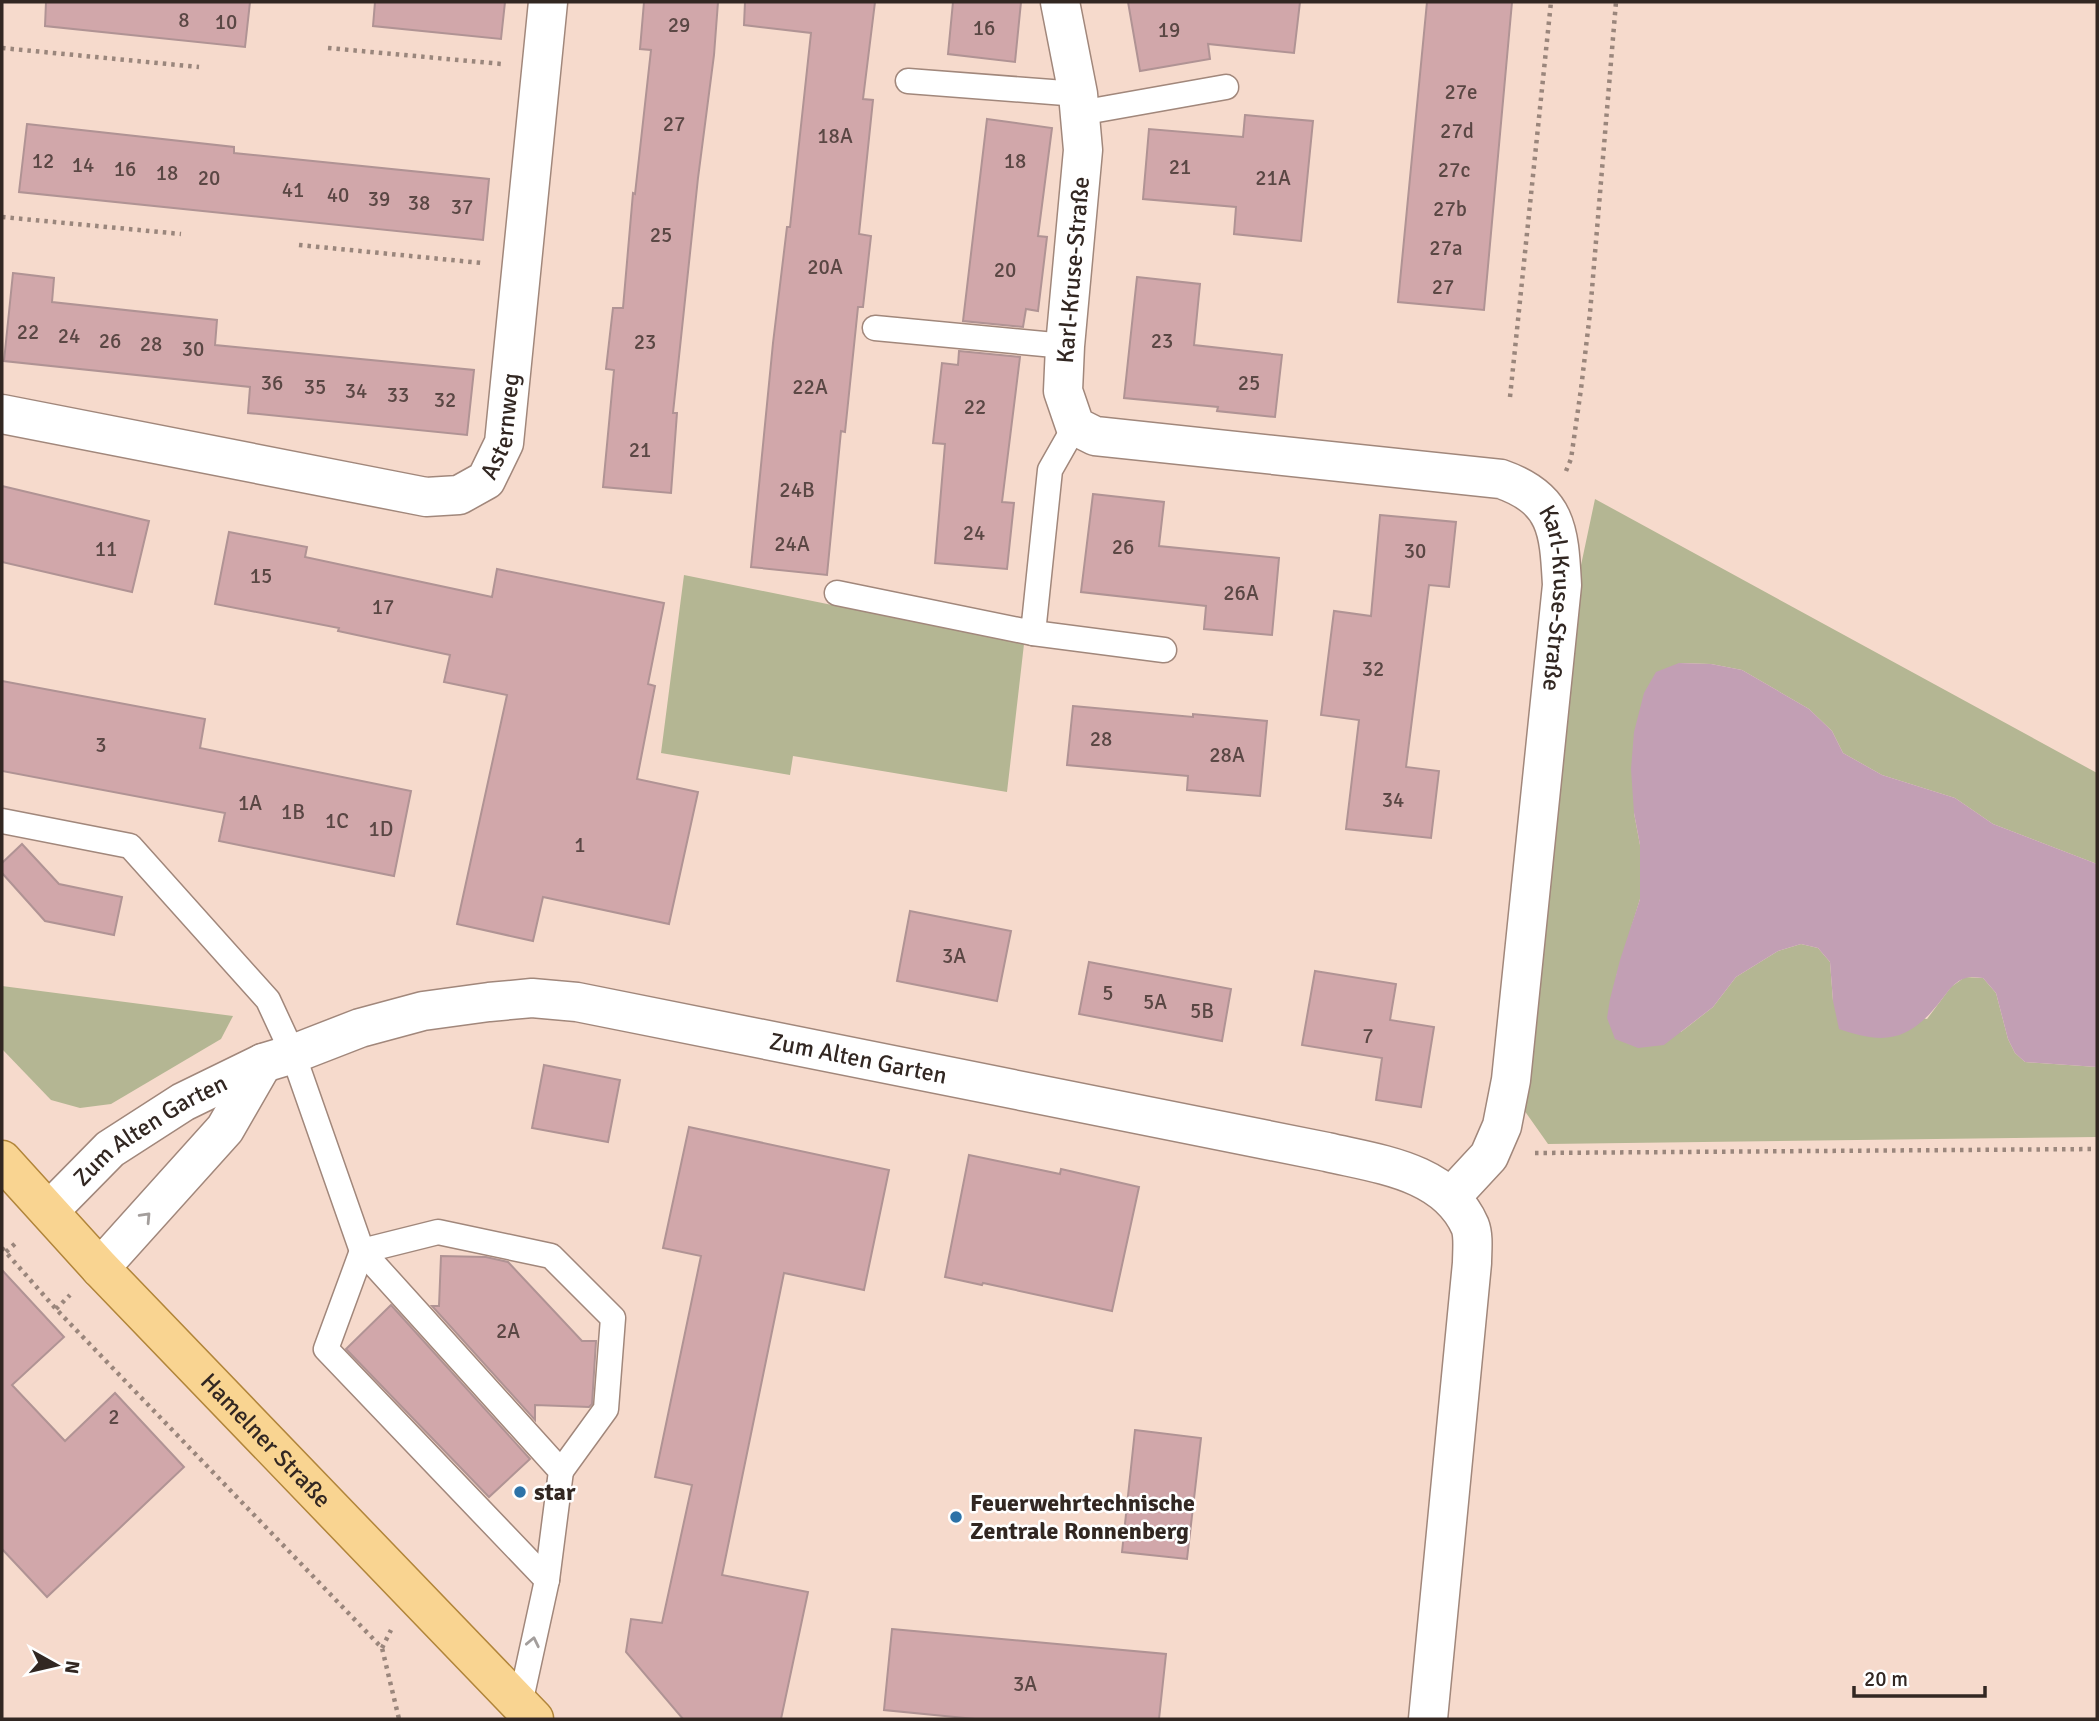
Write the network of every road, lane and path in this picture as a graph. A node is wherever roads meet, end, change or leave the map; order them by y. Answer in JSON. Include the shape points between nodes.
{"nodes":[{"id":1,"x":548,"y":2,"type":"edge"},
{"id":2,"x":1060,"y":2,"type":"edge"},
{"id":3,"x":1551,"y":2,"type":"edge"},
{"id":4,"x":1616,"y":2,"type":"edge"},
{"id":5,"x":2,"y":47,"type":"edge"},
{"id":6,"x":328,"y":48,"type":"dead end"},
{"id":7,"x":199,"y":67,"type":"dead end"},
{"id":8,"x":541,"y":68,"type":"junction"},
{"id":9,"x":908,"y":81,"type":"dead end"},
{"id":10,"x":1226,"y":87,"type":"dead end"},
{"id":11,"x":1079,"y":103,"type":"junction"},
{"id":12,"x":2,"y":217,"type":"edge"},
{"id":13,"x":181,"y":234,"type":"dead end"},
{"id":14,"x":299,"y":245,"type":"dead end"},
{"id":15,"x":521,"y":267,"type":"junction"},
{"id":16,"x":875,"y":328,"type":"dead end"},
{"id":17,"x":1065,"y":346,"type":"junction"},
{"id":18,"x":1510,"y":397,"type":"dead end"},
{"id":19,"x":2,"y":414,"type":"edge"},
{"id":20,"x":1075,"y":426,"type":"junction"},
{"id":21,"x":1552,"y":515,"type":"junction"},
{"id":22,"x":837,"y":593,"type":"dead end"},
{"id":23,"x":1033,"y":633,"type":"junction"},
{"id":24,"x":1164,"y":650,"type":"dead end"},
{"id":25,"x":2,"y":821,"type":"edge"},
{"id":26,"x":278,"y":1059,"type":"junction"},
{"id":27,"x":2097,"y":1149,"type":"edge"},
{"id":28,"x":1489,"y":1156,"type":"junction"},
{"id":29,"x":2,"y":1160,"type":"edge"},
{"id":30,"x":1451,"y":1197,"type":"junction"},
{"id":31,"x":49,"y":1211,"type":"junction"},
{"id":32,"x":2,"y":1248,"type":"edge"},
{"id":33,"x":362,"y":1251,"type":"junction"},
{"id":34,"x":100,"y":1268,"type":"junction"},
{"id":35,"x":561,"y":1471,"type":"junction"},
{"id":36,"x":547,"y":1580,"type":"junction"},
{"id":37,"x":527,"y":1712,"type":"edge"},
{"id":38,"x":399,"y":1719,"type":"edge"},
{"id":39,"x":1429,"y":1719,"type":"edge"}],
"edges":[{"from":1,"to":8,"type":"street","name":"Asternweg"},
{"from":2,"to":11,"type":"street","name":"Karl-Kruse-Straße"},
{"from":3,"to":18,"type":"path"},
{"from":4,"to":21,"type":"path","via":[[1581,388],[1571,458]]},
{"from":5,"to":7,"type":"path"},
{"from":6,"to":8,"type":"path"},
{"from":8,"to":15,"type":"street","name":"Asternweg"},
{"from":9,"to":11,"type":"lane"},
{"from":10,"to":11,"type":"lane"},
{"from":11,"to":17,"type":"street","name":"Karl-Kruse-Straße","via":[[1081,194]]},
{"from":12,"to":13,"type":"path"},
{"from":14,"to":15,"type":"path"},
{"from":15,"to":19,"type":"street","name":"Asternweg","via":[[504,443],[486,480],[460,495],[426,497]]},
{"from":16,"to":17,"type":"lane"},
{"from":17,"to":20,"type":"street","name":"Karl-Kruse-Straße","via":[[1063,391]]},
{"from":20,"to":21,"type":"street","name":"Karl-Kruse-Straße","via":[[1095,436],[1501,479],[1524,488]]},
{"from":20,"to":23,"type":"lane","via":[[1050,470]]},
{"from":21,"to":28,"type":"street","name":"Karl-Kruse-Straße","via":[[1560,542],[1562,585],[1511,1080],[1502,1126]]},
{"from":22,"to":23,"type":"lane"},
{"from":23,"to":24,"type":"lane"},
{"from":25,"to":26,"type":"lane","via":[[130,846],[268,1000]]},
{"from":26,"to":30,"type":"street","name":"Zum Alten Garten","via":[[360,1028],[423,1011],[532,999],[577,1003],[1390,1166],[1426,1180]]},
{"from":26,"to":31,"type":"street","name":"Zum Alten Garten","via":[[183,1102],[110,1149]]},
{"from":26,"to":33,"type":"lane"},
{"from":34,"to":26,"type":"street","name":"Zum Alten Garten","one_way":true,"via":[[225,1129]]},
{"from":27,"to":28,"type":"path"},
{"from":28,"to":30,"type":"street","name":"Karl-Kruse-Straße"},
{"from":29,"to":31,"type":"main road","name":"Hamelner Straße"},
{"from":30,"to":39,"type":"street","via":[[1471,1227],[1472,1264]]},
{"from":31,"to":34,"type":"main road","name":"Hamelner Straße"},
{"from":32,"to":38,"type":"path","via":[[382,1648]]},
{"from":33,"to":35,"type":"lane"},
{"from":33,"to":35,"type":"lane","via":[[438,1232],[551,1256],[613,1318],[606,1409]]},
{"from":33,"to":36,"type":"lane","via":[[326,1349]]},
{"from":34,"to":37,"type":"main road","name":"Hamelner Straße"},
{"from":35,"to":36,"type":"lane"},
{"from":37,"to":36,"type":"lane","one_way":true}]}
